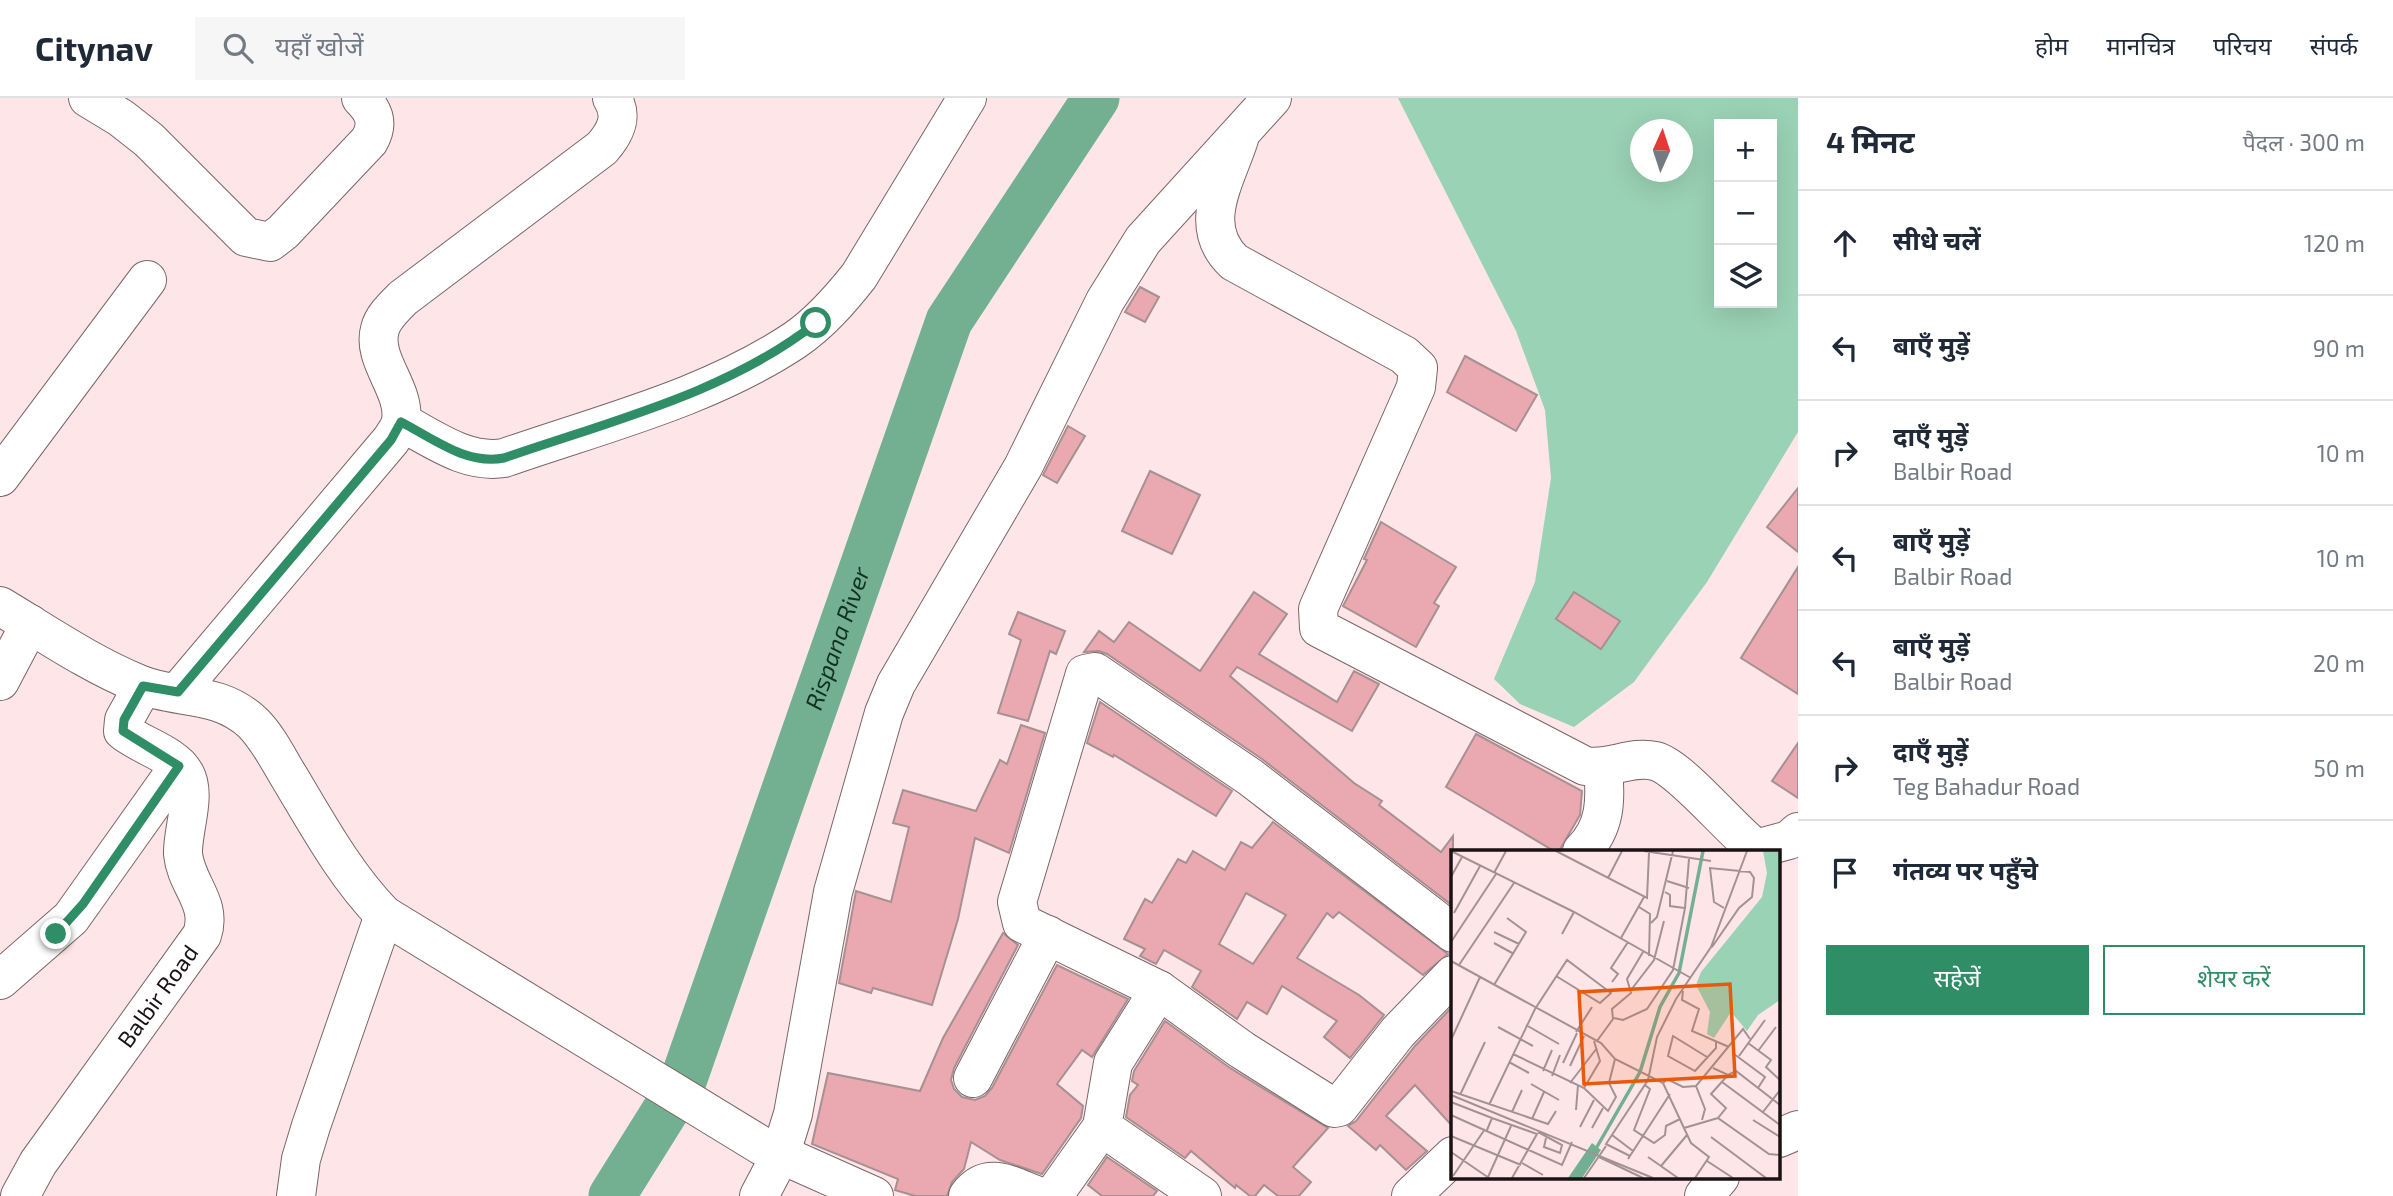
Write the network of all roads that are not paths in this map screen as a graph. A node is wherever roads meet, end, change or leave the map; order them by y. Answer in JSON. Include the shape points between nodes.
{"nodes":[{"id":1,"x":88,"y":98,"type":"edge"},
{"id":2,"x":361,"y":98,"type":"edge"},
{"id":3,"x":967,"y":98,"type":"edge"},
{"id":4,"x":1272,"y":98,"type":"edge"},
{"id":5,"x":619,"y":101,"type":"edge"},
{"id":6,"x":1243,"y":128,"type":"junction"},
{"id":7,"x":147,"y":280,"type":"dead end"},
{"id":8,"x":401,"y":422,"type":"junction"},
{"id":9,"x":0,"y":478,"type":"edge"},
{"id":10,"x":15,"y":615,"type":"edge"},
{"id":11,"x":0,"y":681,"type":"edge"},
{"id":12,"x":161,"y":689,"type":"junction"},
{"id":13,"x":179,"y":766,"type":"junction"},
{"id":14,"x":1603,"y":768,"type":"junction"},
{"id":15,"x":1798,"y":831,"type":"edge"},
{"id":16,"x":1749,"y":847,"type":"edge"},
{"id":17,"x":1583,"y":850,"type":"edge"},
{"id":18,"x":384,"y":915,"type":"junction"},
{"id":19,"x":1451,"y":931,"type":"edge"},
{"id":20,"x":1048,"y":935,"type":"junction"},
{"id":21,"x":1451,"y":977,"type":"edge"},
{"id":22,"x":0,"y":981,"type":"edge"},
{"id":23,"x":1159,"y":990,"type":"junction"},
{"id":24,"x":973,"y":1078,"type":"dead end"},
{"id":25,"x":1102,"y":1127,"type":"junction"},
{"id":26,"x":1798,"y":1130,"type":"edge"},
{"id":27,"x":1780,"y":1138,"type":"edge"},
{"id":28,"x":771,"y":1151,"type":"junction"},
{"id":29,"x":1451,"y":1158,"type":"edge"},
{"id":30,"x":1719,"y":1178,"type":"edge"},
{"id":31,"x":20,"y":1196,"type":"edge"},
{"id":32,"x":296,"y":1196,"type":"edge"},
{"id":33,"x":759,"y":1196,"type":"edge"},
{"id":34,"x":874,"y":1196,"type":"edge"},
{"id":35,"x":968,"y":1196,"type":"edge"},
{"id":36,"x":1039,"y":1196,"type":"edge"},
{"id":37,"x":1053,"y":1196,"type":"edge"},
{"id":38,"x":1202,"y":1196,"type":"edge"},
{"id":39,"x":1411,"y":1196,"type":"edge"},
{"id":40,"x":1704,"y":1196,"type":"edge"}],
"edges":[{"from":1,"to":2,"type":"street","via":[[149,140],[246,237],[270,242],[369,141],[376,129],[374,116]]},
{"from":3,"to":8,"type":"street","via":[[859,276],[839,301],[795,340],[676,399],[504,458],[470,458]]},
{"from":4,"to":6,"type":"street"},
{"from":5,"to":8,"type":"street","via":[[613,136],[602,148],[387,314],[379,330],[379,346]]},
{"from":6,"to":14,"type":"street","via":[[1215,212],[1214,233],[1223,252],[1404,355],[1418,368],[1416,387],[1318,609],[1319,628],[1585,766]]},
{"from":6,"to":28,"type":"street","via":[[1143,240],[1105,301],[1023,467],[896,684],[833,891],[793,1114]]},
{"from":7,"to":9,"type":"street"},
{"from":8,"to":12,"type":"street","via":[[391,440]]},
{"from":10,"to":11,"type":"street"},
{"from":10,"to":12,"type":"street","via":[[97,664]]},
{"from":12,"to":13,"type":"street","via":[[124,720],[123,731]]},
{"from":12,"to":18,"type":"street","via":[[211,699],[252,723],[344,865]]},
{"from":13,"to":22,"type":"street","via":[[71,918]]},
{"from":13,"to":31,"type":"street","name":"Balbir Road","via":[[187,776],[189,790],[185,863],[206,912],[202,935],[74,1111]]},
{"from":14,"to":16,"type":"street","via":[[1644,760],[1665,765]]},
{"from":14,"to":17,"type":"street","via":[[1604,813],[1592,842]]},
{"from":15,"to":16,"type":"street","via":[[1790,840]]},
{"from":18,"to":28,"type":"street"},
{"from":18,"to":32,"type":"street","via":[[311,1126]]},
{"from":19,"to":20,"type":"street","via":[[1250,777],[1092,671],[1080,685],[1017,902],[1022,923]]},
{"from":20,"to":23,"type":"street"},
{"from":20,"to":24,"type":"street"},
{"from":21,"to":23,"type":"street","via":[[1398,1032],[1336,1109]]},
{"from":23,"to":25,"type":"street","via":[[1113,1063]]},
{"from":25,"to":37,"type":"street"},
{"from":25,"to":38,"type":"street"},
{"from":26,"to":27,"type":"street"},
{"from":28,"to":33,"type":"street"},
{"from":28,"to":34,"type":"street"},
{"from":29,"to":39,"type":"street"},
{"from":30,"to":40,"type":"street"},
{"from":35,"to":36,"type":"street","via":[[988,1180]]}]}
